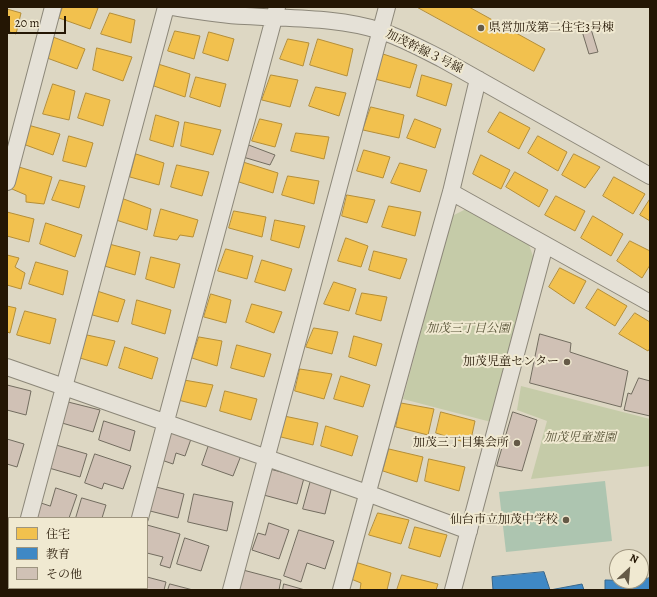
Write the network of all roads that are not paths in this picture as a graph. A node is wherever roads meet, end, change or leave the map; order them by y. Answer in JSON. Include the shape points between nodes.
{"nodes":[{"id":1,"x":53,"y":7,"type":"edge"},
{"id":2,"x":166,"y":7,"type":"edge"},
{"id":3,"x":173,"y":7,"type":"edge"},
{"id":4,"x":387,"y":7,"type":"edge"},
{"id":5,"x":276,"y":12,"type":"edge"},
{"id":6,"x":382,"y":32,"type":"junction"},
{"id":7,"x":478,"y":79,"type":"junction"},
{"id":8,"x":650,"y":176,"type":"edge"},
{"id":9,"x":7,"y":182,"type":"edge"},
{"id":10,"x":451,"y":192,"type":"junction"},
{"id":11,"x":545,"y":245,"type":"junction"},
{"id":12,"x":650,"y":304,"type":"edge"},
{"id":13,"x":7,"y":367,"type":"edge"},
{"id":14,"x":64,"y":386,"type":"junction"},
{"id":15,"x":165,"y":423,"type":"junction"},
{"id":16,"x":266,"y":459,"type":"junction"},
{"id":17,"x":367,"y":493,"type":"junction"},
{"id":18,"x":29,"y":517,"type":"edge"},
{"id":19,"x":140,"y":517,"type":"edge"},
{"id":20,"x":469,"y":531,"type":"junction"},
{"id":21,"x":231,"y":590,"type":"edge"},
{"id":22,"x":341,"y":590,"type":"edge"},
{"id":23,"x":453,"y":590,"type":"edge"}],
"edges":[{"from":1,"to":9,"type":"street"},
{"from":2,"to":14,"type":"street"},
{"from":3,"to":5,"type":"street","name":"加茂幹線３号線","via":[[205,13]]},
{"from":4,"to":6,"type":"street"},
{"from":5,"to":6,"type":"street","name":"加茂幹線３号線"},
{"from":5,"to":15,"type":"street"},
{"from":6,"to":7,"type":"street","name":"加茂幹線３号線"},
{"from":6,"to":16,"type":"street"},
{"from":7,"to":8,"type":"street","name":"加茂幹線３号線"},
{"from":7,"to":10,"type":"street"},
{"from":10,"to":11,"type":"street"},
{"from":10,"to":17,"type":"street"},
{"from":11,"to":12,"type":"street"},
{"from":11,"to":20,"type":"street"},
{"from":13,"to":14,"type":"street"},
{"from":14,"to":15,"type":"street"},
{"from":14,"to":18,"type":"street"},
{"from":15,"to":16,"type":"street"},
{"from":15,"to":19,"type":"street"},
{"from":16,"to":17,"type":"street"},
{"from":16,"to":21,"type":"street"},
{"from":17,"to":20,"type":"street"},
{"from":17,"to":22,"type":"street"},
{"from":20,"to":23,"type":"street"}]}
